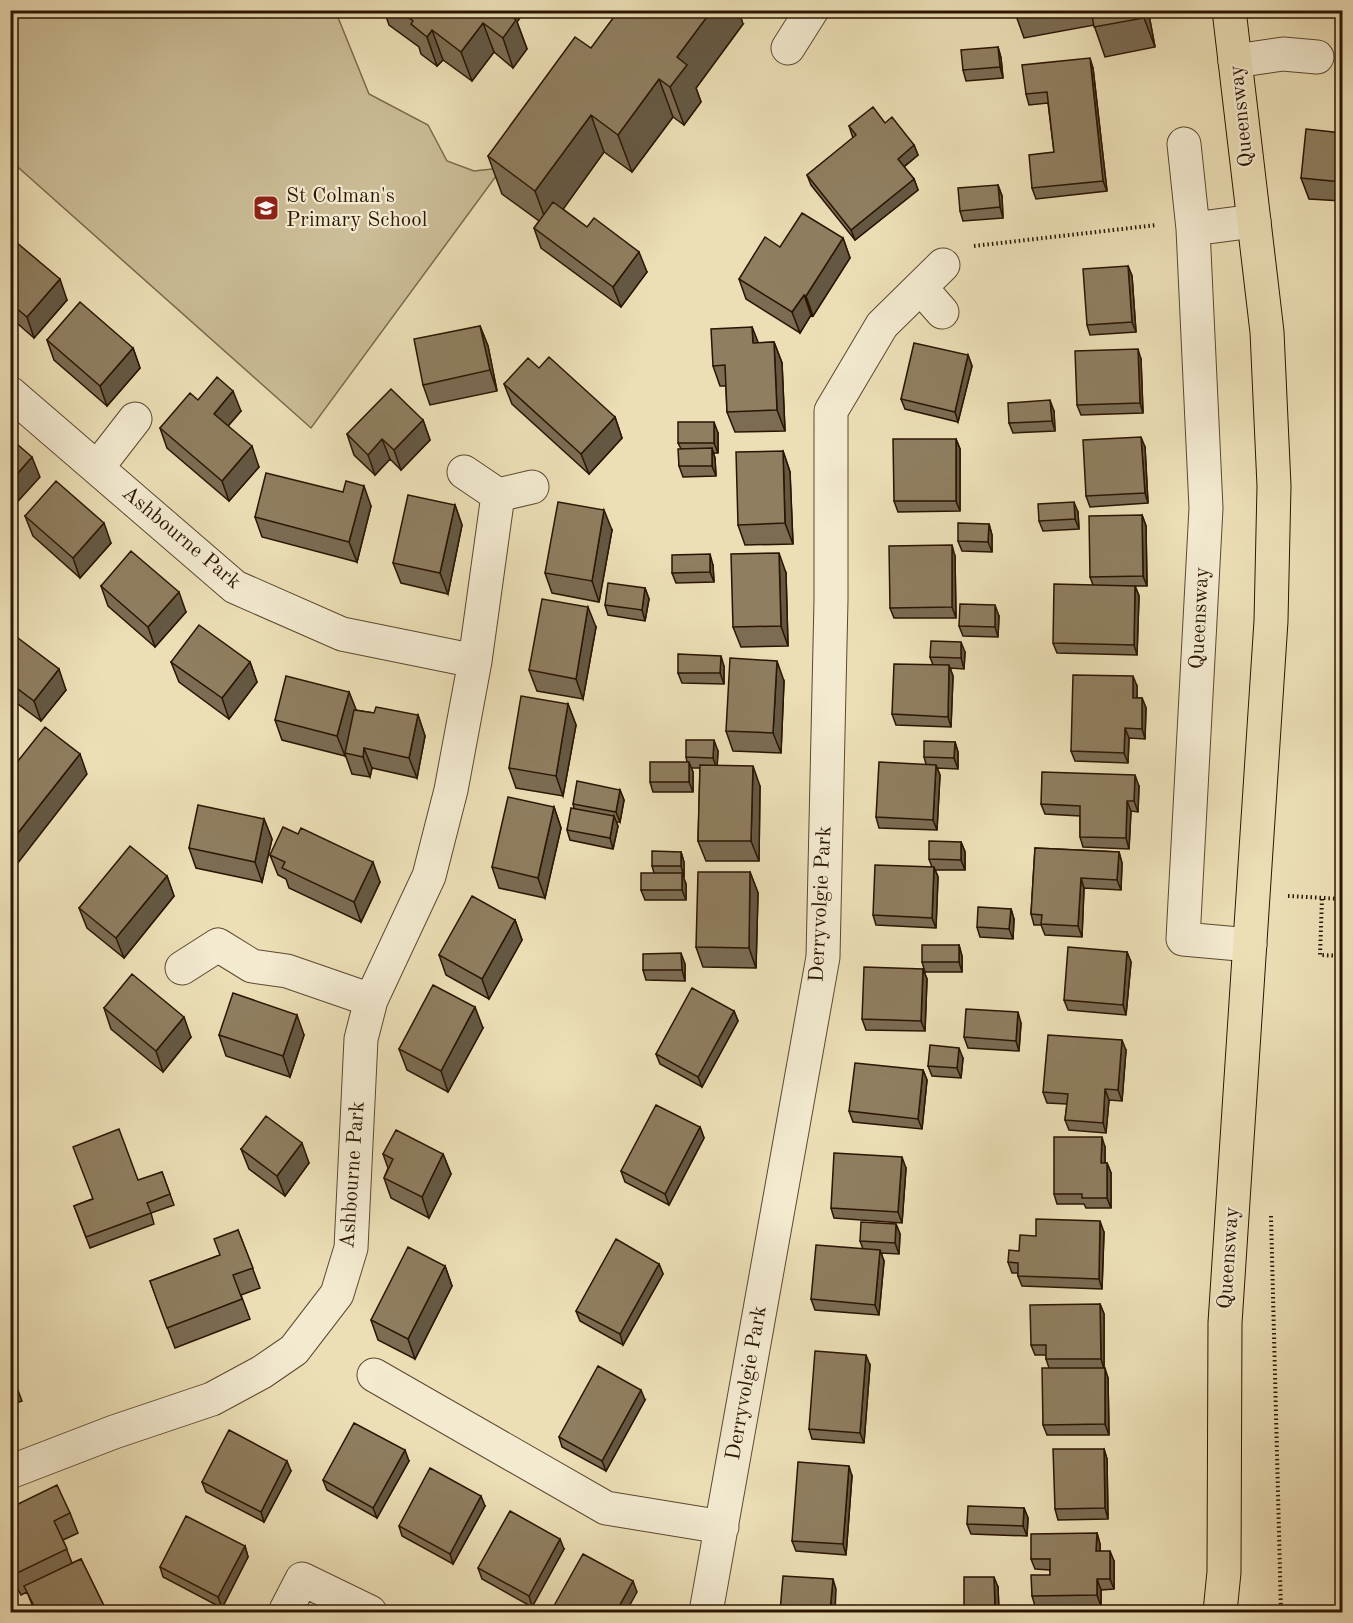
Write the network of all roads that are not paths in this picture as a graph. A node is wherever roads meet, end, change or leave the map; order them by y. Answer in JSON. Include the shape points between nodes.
{"nodes":[{"id":1,"x":812,"y":10,"type":"edge"},
{"id":2,"x":1229,"y":10,"type":"edge"},
{"id":3,"x":788,"y":48,"type":"dead end"},
{"id":4,"x":1317,"y":57,"type":"dead end"},
{"id":5,"x":1235,"y":61,"type":"junction"},
{"id":6,"x":1184,"y":144,"type":"dead end"},
{"id":7,"x":1254,"y":221,"type":"junction"},
{"id":8,"x":1193,"y":229,"type":"junction"},
{"id":9,"x":942,"y":312,"type":"dead end"},
{"id":10,"x":10,"y":393,"type":"edge"},
{"id":11,"x":135,"y":419,"type":"dead end"},
{"id":12,"x":97,"y":468,"type":"junction"},
{"id":13,"x":464,"y":472,"type":"dead end"},
{"id":14,"x":532,"y":487,"type":"dead end"},
{"id":15,"x":498,"y":495,"type":"junction"},
{"id":16,"x":476,"y":661,"type":"junction"},
{"id":17,"x":1250,"y":945,"type":"junction"},
{"id":18,"x":182,"y":968,"type":"dead end"},
{"id":19,"x":371,"y":1000,"type":"junction"},
{"id":20,"x":374,"y":1375,"type":"dead end"},
{"id":21,"x":10,"y":1472,"type":"edge"},
{"id":22,"x":722,"y":1527,"type":"junction"},
{"id":23,"x":1224,"y":1572,"type":"junction"},
{"id":24,"x":286,"y":1610,"type":"dead end"},
{"id":25,"x":370,"y":1612,"type":"edge"},
{"id":26,"x":706,"y":1612,"type":"edge"},
{"id":27,"x":1220,"y":1612,"type":"edge"},
{"id":28,"x":1229,"y":1612,"type":"edge"}],
"edges":[{"from":1,"to":3,"type":"street"},
{"from":2,"to":5,"type":"highway","name":"Queensway"},
{"from":4,"to":5,"type":"street","via":[[1283,54]]},
{"from":5,"to":7,"type":"highway","name":"Queensway"},
{"from":6,"to":8,"type":"street","name":"Queensway"},
{"from":7,"to":8,"type":"street"},
{"from":7,"to":17,"type":"highway","name":"Queensway","via":[[1267,332],[1274,486],[1270,621]]},
{"from":8,"to":17,"type":"street","name":"Queensway","via":[[1206,508],[1183,939]]},
{"from":9,"to":22,"type":"street","name":"Derryvolgie Park","via":[[932,276],[882,326],[831,411],[823,957]]},
{"from":10,"to":12,"type":"street","name":"Ashbourne Park"},
{"from":11,"to":12,"type":"street"},
{"from":12,"to":16,"type":"street","name":"Ashbourne Park","via":[[235,586],[342,634]]},
{"from":13,"to":15,"type":"street"},
{"from":14,"to":15,"type":"street"},
{"from":15,"to":16,"type":"street","name":"Ashbourne Park"},
{"from":16,"to":19,"type":"street","name":"Ashbourne Park","via":[[451,790],[429,876]]},
{"from":17,"to":23,"type":"highway","name":"Queensway","via":[[1225,1323]]},
{"from":18,"to":19,"type":"street","via":[[218,945],[252,966],[287,971]]},
{"from":19,"to":21,"type":"street","name":"Ashbourne Park","via":[[361,1039],[351,1248],[336,1294],[316,1322],[294,1350],[212,1399]]},
{"from":20,"to":22,"type":"street","via":[[606,1508]]},
{"from":22,"to":26,"type":"street","name":"Derryvolgie Park"},
{"from":23,"to":27,"type":"highway","name":"Queensway"},
{"from":23,"to":28,"type":"highway","name":"Queensway"},
{"from":24,"to":25,"type":"street","via":[[302,1579]]}]}
